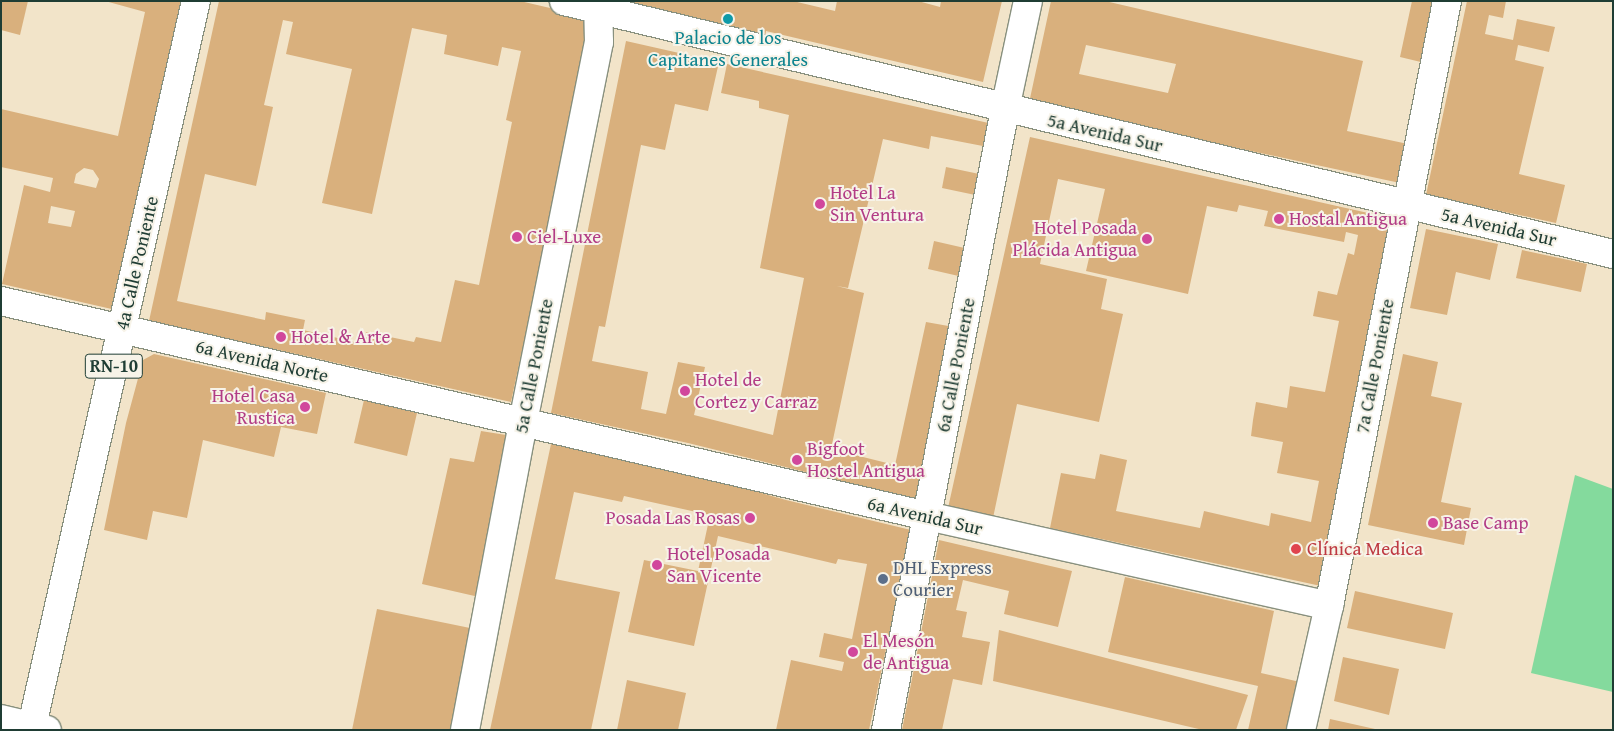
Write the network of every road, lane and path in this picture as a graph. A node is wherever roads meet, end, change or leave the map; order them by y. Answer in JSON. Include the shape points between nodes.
{"nodes":[{"id":1,"x":196,"y":1,"type":"edge"},
{"id":2,"x":564,"y":1,"type":"edge"},
{"id":3,"x":1028,"y":1,"type":"edge"},
{"id":4,"x":1447,"y":1,"type":"edge"},
{"id":5,"x":598,"y":5,"type":"edge"},
{"id":6,"x":1005,"y":109,"type":"junction"},
{"id":7,"x":1406,"y":205,"type":"junction"},
{"id":8,"x":1613,"y":254,"type":"edge"},
{"id":9,"x":1,"y":301,"type":"edge"},
{"id":10,"x":122,"y":329,"type":"junction"},
{"id":11,"x":523,"y":422,"type":"junction"},
{"id":12,"x":927,"y":516,"type":"junction"},
{"id":13,"x":1329,"y":606,"type":"junction"},
{"id":14,"x":1,"y":719,"type":"edge"},
{"id":15,"x":37,"y":729,"type":"edge"},
{"id":16,"x":465,"y":730,"type":"edge"},
{"id":17,"x":886,"y":730,"type":"edge"},
{"id":18,"x":1301,"y":730,"type":"edge"}],
"edges":[{"from":1,"to":10,"type":"street","name":"4a Calle Poniente","number":"RN-10"},
{"from":2,"to":5,"type":"street","name":"5a Avenida Sur"},
{"from":3,"to":6,"type":"street","name":"6a Calle Poniente"},
{"from":4,"to":7,"type":"street","name":"7a Calle Poniente"},
{"from":5,"to":6,"type":"street","name":"5a Avenida Sur"},
{"from":5,"to":11,"type":"street","name":"5a Calle Poniente","via":[[599,42]]},
{"from":6,"to":7,"type":"street","name":"5a Avenida Sur"},
{"from":6,"to":12,"type":"street","name":"6a Calle Poniente"},
{"from":7,"to":8,"type":"street","name":"5a Avenida Sur"},
{"from":7,"to":13,"type":"street","name":"7a Calle Poniente"},
{"from":9,"to":10,"type":"street","name":"6a Avenida Norte"},
{"from":10,"to":11,"type":"street","name":"6a Avenida Norte"},
{"from":10,"to":15,"type":"street","name":"4a Calle Poniente","number":"RN-10"},
{"from":11,"to":12,"type":"street","name":"6a Avenida Sur"},
{"from":11,"to":16,"type":"street","name":"5a Calle Poniente"},
{"from":12,"to":13,"type":"street","name":"6a Avenida Sur"},
{"from":12,"to":17,"type":"street","name":"6a Calle Poniente"},
{"from":13,"to":18,"type":"street","name":"7a Calle Poniente"},
{"from":14,"to":15,"type":"street"}]}
